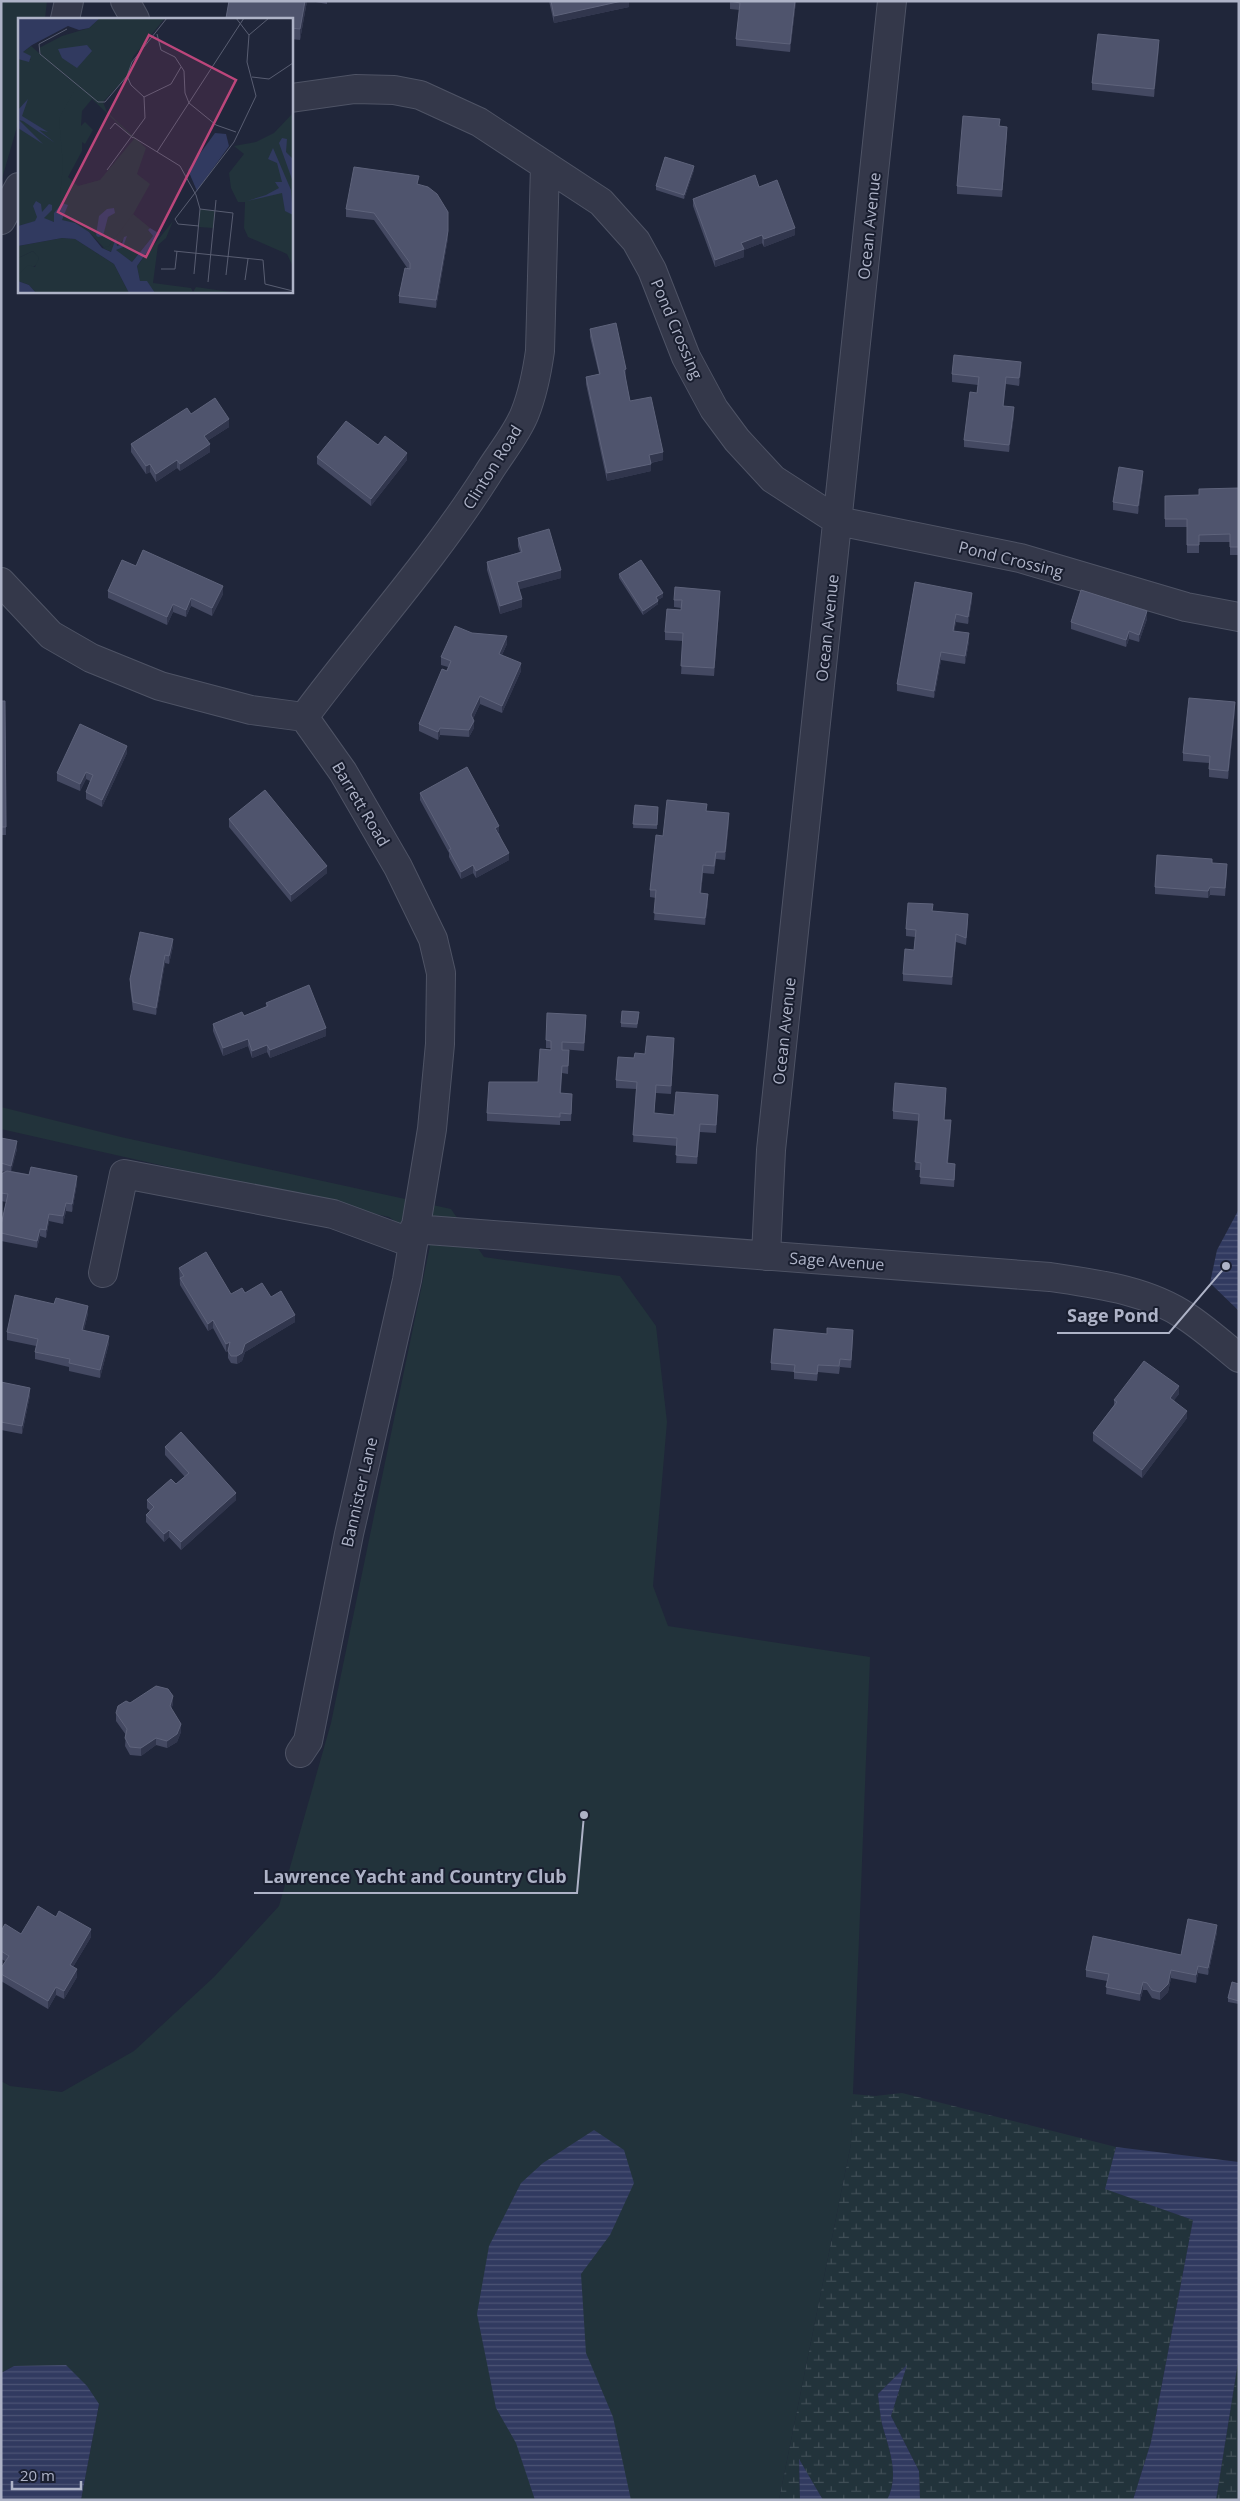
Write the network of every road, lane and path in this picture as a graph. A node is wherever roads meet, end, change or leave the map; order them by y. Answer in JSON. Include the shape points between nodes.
{"nodes":[{"id":1,"x":68,"y":1,"type":"edge"},
{"id":2,"x":125,"y":1,"type":"edge"},
{"id":3,"x":892,"y":1,"type":"edge"},
{"id":4,"x":66,"y":18,"type":"edge"},
{"id":5,"x":135,"y":18,"type":"edge"},
{"id":6,"x":292,"y":98,"type":"edge"},
{"id":7,"x":546,"y":165,"type":"junction"},
{"id":8,"x":18,"y":189,"type":"edge"},
{"id":9,"x":1,"y":220,"type":"edge"},
{"id":10,"x":838,"y":521,"type":"junction"},
{"id":11,"x":1,"y":582,"type":"edge"},
{"id":12,"x":1239,"y":617,"type":"edge"},
{"id":13,"x":304,"y":717,"type":"junction"},
{"id":14,"x":413,"y":1236,"type":"junction"},
{"id":15,"x":766,"y":1256,"type":"junction"},
{"id":16,"x":103,"y":1273,"type":"dead end"},
{"id":17,"x":1239,"y":1358,"type":"edge"},
{"id":18,"x":300,"y":1753,"type":"dead end"}],
"edges":[{"from":1,"to":4,"type":"street"},
{"from":2,"to":5,"type":"street"},
{"from":3,"to":10,"type":"street","name":"Ocean Avenue"},
{"from":6,"to":7,"type":"street","name":"Pond Crossing","via":[[355,89],[394,90],[420,95],[479,122]]},
{"from":7,"to":10,"type":"street","name":"Pond Crossing","via":[[601,202],[636,241],[652,270],[686,358],[714,409],[737,440],[773,479]]},
{"from":7,"to":13,"type":"street","name":"Clinton Road","via":[[540,350],[536,380],[525,415],[456,523]]},
{"from":8,"to":9,"type":"street"},
{"from":10,"to":12,"type":"street","name":"Pond Crossing","via":[[1020,558],[1186,607]]},
{"from":10,"to":15,"type":"street","name":"Ocean Avenue","via":[[771,1150]]},
{"from":11,"to":13,"type":"street","via":[[51,635],[91,658],[160,686],[252,710]]},
{"from":13,"to":14,"type":"street","name":"Barrett Road","via":[[343,772],[398,867],[433,939],[440,973],[440,1044],[432,1129]]},
{"from":14,"to":15,"type":"street","name":"Sage Avenue"},
{"from":14,"to":16,"type":"street","name":"Sage Avenue","via":[[333,1214],[124,1174]]},
{"from":14,"to":18,"type":"street","name":"Bannister Lane","via":[[407,1280],[349,1534],[308,1742]]},
{"from":15,"to":17,"type":"street","name":"Sage Avenue","via":[[1050,1277],[1105,1285],[1147,1297],[1186,1315]]}]}
